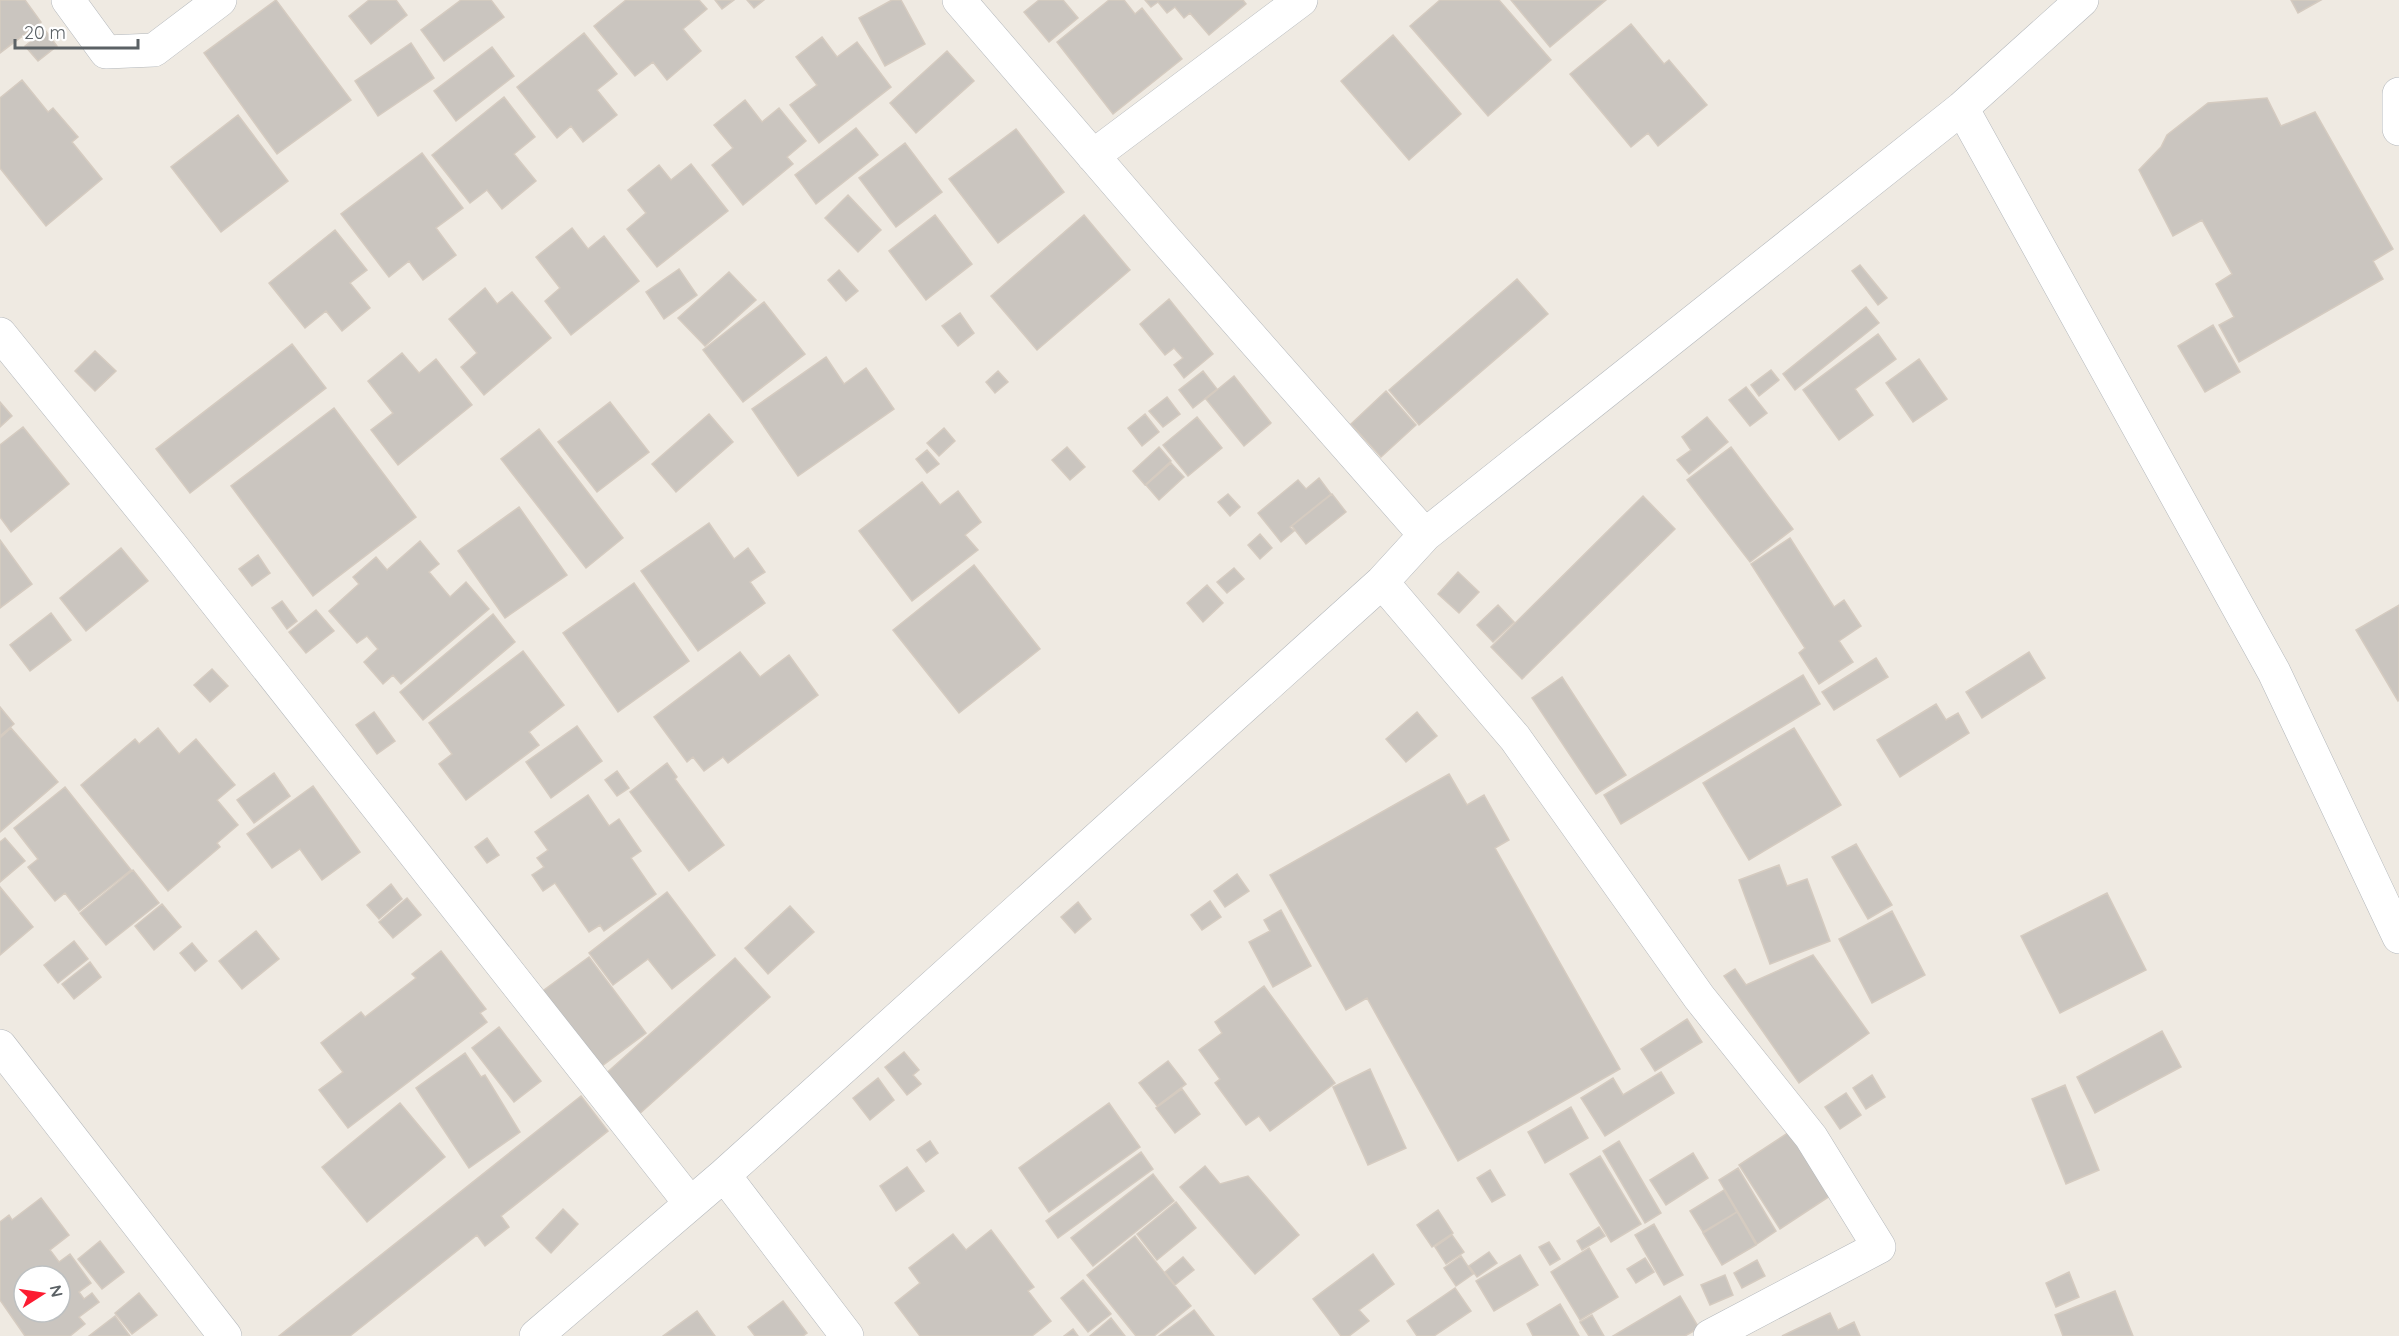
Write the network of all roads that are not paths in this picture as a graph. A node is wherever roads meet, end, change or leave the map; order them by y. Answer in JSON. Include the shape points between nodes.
{"nodes":[{"id":1,"x":68,"y":0,"type":"edge"},
{"id":2,"x":220,"y":0,"type":"edge"},
{"id":3,"x":959,"y":0,"type":"edge"},
{"id":4,"x":1301,"y":0,"type":"edge"},
{"id":5,"x":2082,"y":0,"type":"edge"},
{"id":6,"x":2399,"y":94,"type":"edge"},
{"id":7,"x":1962,"y":108,"type":"junction"},
{"id":8,"x":2399,"y":129,"type":"edge"},
{"id":9,"x":1093,"y":156,"type":"junction"},
{"id":10,"x":0,"y":334,"type":"edge"},
{"id":11,"x":1425,"y":535,"type":"junction"},
{"id":12,"x":1382,"y":582,"type":"junction"},
{"id":13,"x":2399,"y":937,"type":"edge"},
{"id":14,"x":0,"y":1046,"type":"edge"},
{"id":15,"x":724,"y":1175,"type":"junction"},
{"id":16,"x":690,"y":1203,"type":"junction"},
{"id":17,"x":225,"y":1336,"type":"edge"},
{"id":18,"x":536,"y":1336,"type":"edge"},
{"id":19,"x":847,"y":1336,"type":"edge"},
{"id":20,"x":1710,"y":1336,"type":"edge"}],
"edges":[{"from":1,"to":2,"type":"street","via":[[106,52],[154,50]]},
{"from":3,"to":9,"type":"street"},
{"from":4,"to":9,"type":"street"},
{"from":5,"to":7,"type":"street"},
{"from":6,"to":8,"type":"street"},
{"from":7,"to":11,"type":"street"},
{"from":7,"to":13,"type":"street","via":[[2274,672]]},
{"from":9,"to":11,"type":"street"},
{"from":10,"to":16,"type":"street","via":[[171,544]]},
{"from":11,"to":12,"type":"street"},
{"from":12,"to":15,"type":"street"},
{"from":12,"to":20,"type":"street","via":[[1515,738],[1699,997],[1811,1137],[1879,1247]]},
{"from":14,"to":17,"type":"street"},
{"from":15,"to":16,"type":"street"},
{"from":15,"to":19,"type":"street"},
{"from":16,"to":18,"type":"street"}]}
